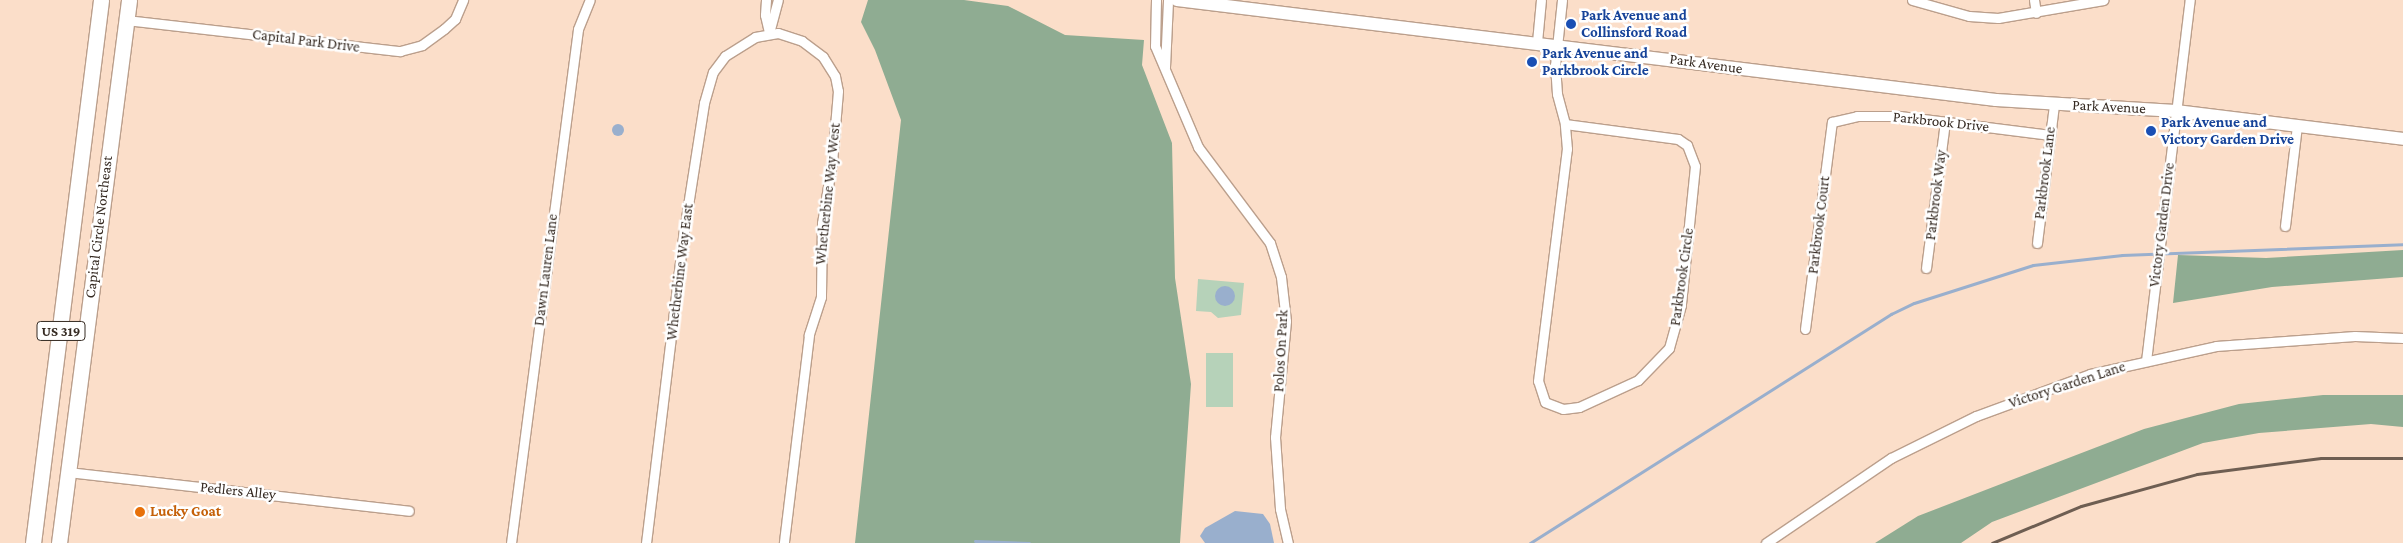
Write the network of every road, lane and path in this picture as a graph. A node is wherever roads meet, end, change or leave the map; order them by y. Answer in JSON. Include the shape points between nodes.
{"nodes":[{"id":1,"x":101,"y":0,"type":"edge"},
{"id":2,"x":129,"y":0,"type":"edge"},
{"id":3,"x":463,"y":0,"type":"edge"},
{"id":4,"x":590,"y":0,"type":"edge"},
{"id":5,"x":766,"y":0,"type":"edge"},
{"id":6,"x":778,"y":0,"type":"edge"},
{"id":7,"x":1156,"y":0,"type":"edge"},
{"id":8,"x":1168,"y":0,"type":"edge"},
{"id":9,"x":1178,"y":0,"type":"edge"},
{"id":10,"x":1541,"y":0,"type":"edge"},
{"id":11,"x":1562,"y":0,"type":"edge"},
{"id":12,"x":1912,"y":0,"type":"edge"},
{"id":13,"x":2034,"y":0,"type":"edge"},
{"id":14,"x":2103,"y":0,"type":"edge"},
{"id":15,"x":2190,"y":0,"type":"edge"},
{"id":16,"x":2036,"y":13,"type":"junction"},
{"id":17,"x":126,"y":20,"type":"junction"},
{"id":18,"x":769,"y":33,"type":"junction"},
{"id":19,"x":1537,"y":42,"type":"junction"},
{"id":20,"x":1557,"y":44,"type":"junction"},
{"id":21,"x":1165,"y":70,"type":"junction"},
{"id":22,"x":2054,"y":104,"type":"junction"},
{"id":23,"x":2176,"y":111,"type":"junction"},
{"id":24,"x":1832,"y":122,"type":"joint"},
{"id":25,"x":1945,"y":122,"type":"junction"},
{"id":26,"x":1564,"y":124,"type":"junction"},
{"id":27,"x":2297,"y":126,"type":"junction"},
{"id":28,"x":2050,"y":135,"type":"junction"},
{"id":29,"x":2403,"y":139,"type":"edge"},
{"id":30,"x":2285,"y":226,"type":"dead end"},
{"id":31,"x":75,"y":227,"type":"junction"},
{"id":32,"x":99,"y":231,"type":"junction"},
{"id":33,"x":2037,"y":243,"type":"dead end"},
{"id":34,"x":1926,"y":268,"type":"dead end"},
{"id":35,"x":1806,"y":329,"type":"dead end"},
{"id":36,"x":2403,"y":338,"type":"edge"},
{"id":37,"x":2146,"y":361,"type":"junction"},
{"id":38,"x":68,"y":472,"type":"junction"},
{"id":39,"x":409,"y":510,"type":"dead end"},
{"id":40,"x":34,"y":543,"type":"edge"},
{"id":41,"x":59,"y":543,"type":"edge"},
{"id":42,"x":511,"y":543,"type":"edge"},
{"id":43,"x":646,"y":543,"type":"edge"},
{"id":44,"x":784,"y":543,"type":"edge"},
{"id":45,"x":1288,"y":543,"type":"edge"},
{"id":46,"x":1766,"y":543,"type":"edge"}],
"edges":[{"from":1,"to":31,"type":"main road","name":"Capital Circle Northeast","number":"US 319"},
{"from":2,"to":17,"type":"main road","name":"Capital Circle Northeast","number":"US 319"},
{"from":3,"to":17,"type":"street","name":"Capital Park Drive","via":[[455,19],[444,29],[422,45],[400,51]]},
{"from":4,"to":42,"type":"street","name":"Dawn Lauren Lane","via":[[578,29]]},
{"from":5,"to":18,"type":"street"},
{"from":6,"to":18,"type":"street"},
{"from":7,"to":21,"type":"street","name":"Polos On Park","via":[[1155,46]]},
{"from":8,"to":21,"type":"street","name":"Polos On Park"},
{"from":9,"to":19,"type":"main road","name":"Park Avenue"},
{"from":10,"to":19,"type":"street"},
{"from":11,"to":20,"type":"street","name":"Parkbrook Circle"},
{"from":12,"to":16,"type":"street","via":[[1969,16],[1998,18]]},
{"from":13,"to":16,"type":"street"},
{"from":14,"to":16,"type":"street"},
{"from":15,"to":23,"type":"street","name":"Victory Garden Drive"},
{"from":17,"to":32,"type":"main road","name":"Capital Circle Northeast","number":"US 319"},
{"from":18,"to":43,"type":"street","name":"Whetherbine Way East","via":[[733,49],[717,64],[704,102],[684,231]]},
{"from":18,"to":44,"type":"street","name":"Whetherbine Way West","via":[[789,35],[810,46],[830,66],[838,90],[832,162],[822,223],[821,297],[809,335]]},
{"from":19,"to":20,"type":"main road","name":"Park Avenue"},
{"from":20,"to":22,"type":"main road","name":"Park Avenue","via":[[1862,84]]},
{"from":20,"to":26,"type":"street","name":"Parkbrook Circle","via":[[1557,94]]},
{"from":21,"to":45,"type":"street","name":"Polos On Park","via":[[1198,147],[1266,237],[1281,277],[1286,321],[1275,437],[1280,509]]},
{"from":22,"to":23,"type":"main road","name":"Park Avenue"},
{"from":22,"to":28,"type":"street","name":"Parkbrook Lane"},
{"from":23,"to":27,"type":"main road","name":"Park Avenue"},
{"from":23,"to":37,"type":"street","name":"Victory Garden Drive"},
{"from":24,"to":25,"type":"street","name":"Parkbrook Drive","via":[[1857,116],[1892,116]]},
{"from":24,"to":35,"type":"street","name":"Parkbrook Court"},
{"from":25,"to":28,"type":"street","name":"Parkbrook Drive"},
{"from":25,"to":34,"type":"street","name":"Parkbrook Way"},
{"from":26,"to":26,"type":"street","name":"Parkbrook Circle","via":[[1567,149],[1538,381],[1545,402],[1563,410],[1580,406],[1638,380],[1669,348],[1681,305],[1695,166],[1690,150],[1678,139]]},
{"from":27,"to":29,"type":"main road","name":"Park Avenue"},
{"from":27,"to":30,"type":"street"},
{"from":28,"to":33,"type":"street","name":"Parkbrook Lane"},
{"from":31,"to":32,"type":"main road"},
{"from":31,"to":40,"type":"main road","name":"Capital Circle Northeast","number":"US 319"},
{"from":32,"to":38,"type":"main road","name":"Capital Circle Northeast","number":"US 319"},
{"from":36,"to":37,"type":"street","name":"Victory Garden Lane","via":[[2304,338],[2216,346]]},
{"from":37,"to":46,"type":"street","name":"Victory Garden Lane","via":[[2090,374],[1976,416],[1891,458],[1823,501]]},
{"from":38,"to":39,"type":"street","name":"Pedlers Alley"},
{"from":38,"to":41,"type":"main road","name":"Capital Circle Northeast","number":"US 319"}]}
